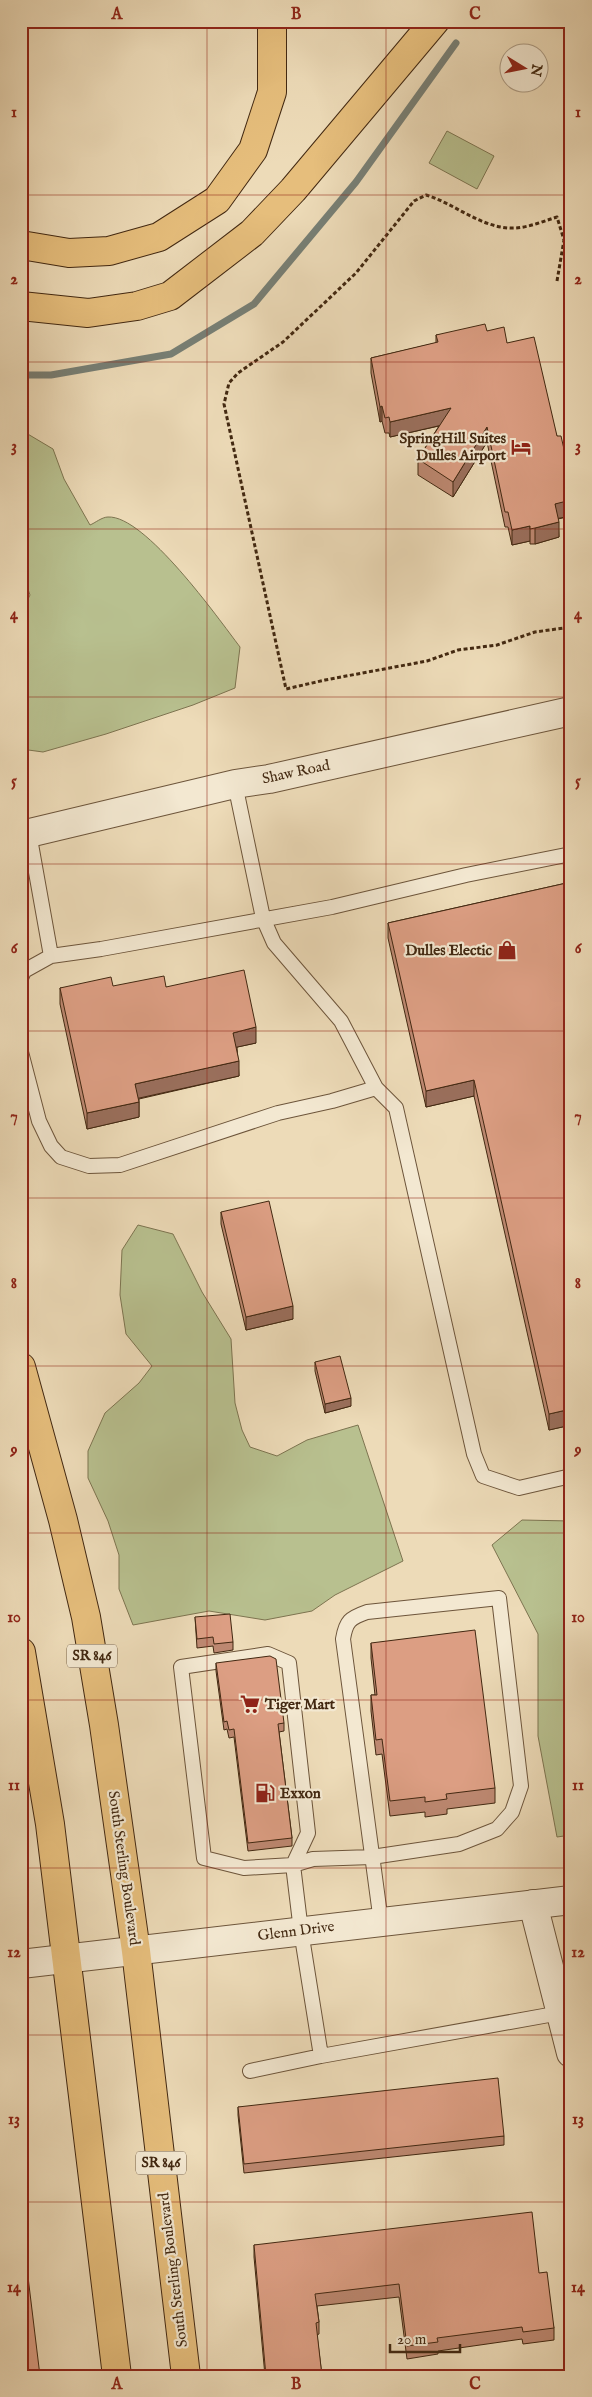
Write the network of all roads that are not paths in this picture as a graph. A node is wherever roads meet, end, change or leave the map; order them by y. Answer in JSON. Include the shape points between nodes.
{"nodes":[{"id":1,"x":272,"y":21,"type":"edge"},
{"id":2,"x":435,"y":21,"type":"edge"},
{"id":3,"x":21,"y":245,"type":"edge"},
{"id":4,"x":21,"y":306,"type":"edge"},
{"id":5,"x":571,"y":711,"type":"edge"},
{"id":6,"x":235,"y":784,"type":"junction"},
{"id":7,"x":25,"y":834,"type":"edge"},
{"id":8,"x":571,"y":854,"type":"edge"},
{"id":9,"x":263,"y":918,"type":"junction"},
{"id":10,"x":51,"y":956,"type":"junction"},
{"id":11,"x":21,"y":978,"type":"edge"},
{"id":12,"x":21,"y":1052,"type":"edge"},
{"id":13,"x":376,"y":1088,"type":"junction"},
{"id":14,"x":21,"y":1367,"type":"edge"},
{"id":15,"x":571,"y":1476,"type":"edge"},
{"id":16,"x":21,"y":1652,"type":"edge"},
{"id":17,"x":372,"y":1857,"type":"junction"},
{"id":18,"x":293,"y":1865,"type":"junction"},
{"id":19,"x":571,"y":1900,"type":"edge"},
{"id":20,"x":533,"y":1904,"type":"junction"},
{"id":21,"x":381,"y":1922,"type":"junction"},
{"id":22,"x":301,"y":1931,"type":"junction"},
{"id":23,"x":136,"y":1951,"type":"junction"},
{"id":24,"x":67,"y":1958,"type":"junction"},
{"id":25,"x":21,"y":1964,"type":"edge"},
{"id":26,"x":560,"y":2013,"type":"junction"},
{"id":27,"x":571,"y":2053,"type":"edge"},
{"id":28,"x":321,"y":2056,"type":"junction"},
{"id":29,"x":250,"y":2071,"type":"dead end"},
{"id":30,"x":117,"y":2376,"type":"edge"},
{"id":31,"x":186,"y":2376,"type":"edge"}],
"edges":[{"from":1,"to":3,"type":"main road","via":[[272,92],[254,150],[217,200],[160,237],[109,251],[69,253]]},
{"from":2,"to":4,"type":"main road","via":[[293,190],[252,233],[170,296],[137,306],[88,313]]},
{"from":5,"to":6,"type":"street","name":"Shaw Road"},
{"from":6,"to":7,"type":"street","name":"Shaw Road"},
{"from":6,"to":9,"type":"lane"},
{"from":7,"to":10,"type":"lane"},
{"from":8,"to":9,"type":"lane","via":[[332,907]]},
{"from":9,"to":10,"type":"lane"},
{"from":9,"to":13,"type":"lane","via":[[274,943],[341,1021]]},
{"from":10,"to":11,"type":"lane","via":[[24,971]]},
{"from":12,"to":13,"type":"lane","via":[[39,1121],[51,1146],[61,1157],[89,1166],[120,1165],[278,1113]]},
{"from":13,"to":15,"type":"lane","via":[[396,1108],[474,1454],[483,1476],[519,1488]]},
{"from":14,"to":23,"type":"main road","name":"South Sterling Boulevard","number":"SR 846","via":[[86,1618]]},
{"from":16,"to":24,"type":"main road","via":[[50,1824]]},
{"from":17,"to":17,"type":"lane","via":[[343,1639],[345,1625],[367,1612],[499,1598],[522,1786],[512,1812],[497,1829],[467,1842]]},
{"from":17,"to":18,"type":"lane","via":[[313,1859]]},
{"from":17,"to":21,"type":"lane"},
{"from":18,"to":18,"type":"lane","via":[[308,1833],[288,1663],[268,1654],[181,1667],[204,1858],[244,1868]]},
{"from":18,"to":22,"type":"lane"},
{"from":19,"to":20,"type":"street","name":"Glenn Drive"},
{"from":20,"to":21,"type":"street","name":"Glenn Drive"},
{"from":20,"to":26,"type":"street"},
{"from":21,"to":22,"type":"street","name":"Glenn Drive"},
{"from":22,"to":23,"type":"street","name":"Glenn Drive"},
{"from":22,"to":28,"type":"lane"},
{"from":23,"to":24,"type":"street","name":"Glenn Drive"},
{"from":23,"to":31,"type":"main road","name":"South Sterling Boulevard","number":"SR 846"},
{"from":24,"to":25,"type":"street","name":"Glenn Drive"},
{"from":24,"to":30,"type":"main road"},
{"from":26,"to":27,"type":"street"},
{"from":26,"to":28,"type":"lane"},
{"from":28,"to":29,"type":"lane"}]}
